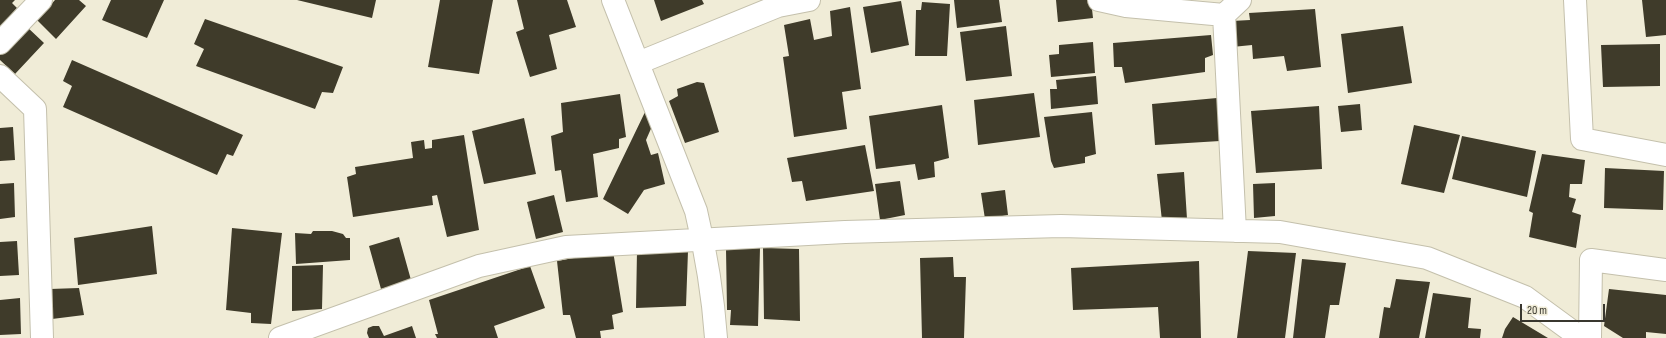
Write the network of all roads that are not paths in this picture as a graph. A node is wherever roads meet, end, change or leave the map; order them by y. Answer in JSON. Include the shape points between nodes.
{"nodes":[{"id":1,"x":41,"y":0,"type":"edge"},
{"id":2,"x":613,"y":0,"type":"edge"},
{"id":3,"x":809,"y":0,"type":"edge"},
{"id":4,"x":1099,"y":0,"type":"edge"},
{"id":5,"x":1240,"y":0,"type":"edge"},
{"id":6,"x":1575,"y":0,"type":"edge"},
{"id":7,"x":1224,"y":15,"type":"junction"},
{"id":8,"x":0,"y":43,"type":"edge"},
{"id":9,"x":638,"y":63,"type":"junction"},
{"id":10,"x":0,"y":76,"type":"edge"},
{"id":11,"x":1666,"y":155,"type":"edge"},
{"id":12,"x":1235,"y":231,"type":"junction"},
{"id":13,"x":703,"y":238,"type":"junction"},
{"id":14,"x":1666,"y":270,"type":"edge"},
{"id":15,"x":42,"y":338,"type":"edge"},
{"id":16,"x":280,"y":338,"type":"edge"},
{"id":17,"x":716,"y":338,"type":"edge"},
{"id":18,"x":1581,"y":338,"type":"edge"},
{"id":19,"x":1590,"y":338,"type":"edge"}],
"edges":[{"from":1,"to":8,"type":"street"},
{"from":2,"to":9,"type":"street"},
{"from":3,"to":9,"type":"street","via":[[778,6]]},
{"from":4,"to":7,"type":"street","via":[[1126,6]]},
{"from":5,"to":7,"type":"street"},
{"from":6,"to":11,"type":"street","via":[[1582,139]]},
{"from":7,"to":12,"type":"street"},
{"from":9,"to":13,"type":"street","via":[[696,212]]},
{"from":10,"to":15,"type":"street","via":[[35,109]]},
{"from":12,"to":13,"type":"street","via":[[1061,226]]},
{"from":12,"to":18,"type":"street","via":[[1280,232],[1427,258],[1525,297]]},
{"from":13,"to":16,"type":"street","via":[[566,246],[479,266]]},
{"from":13,"to":17,"type":"street"},
{"from":14,"to":19,"type":"street","via":[[1591,260]]}]}
